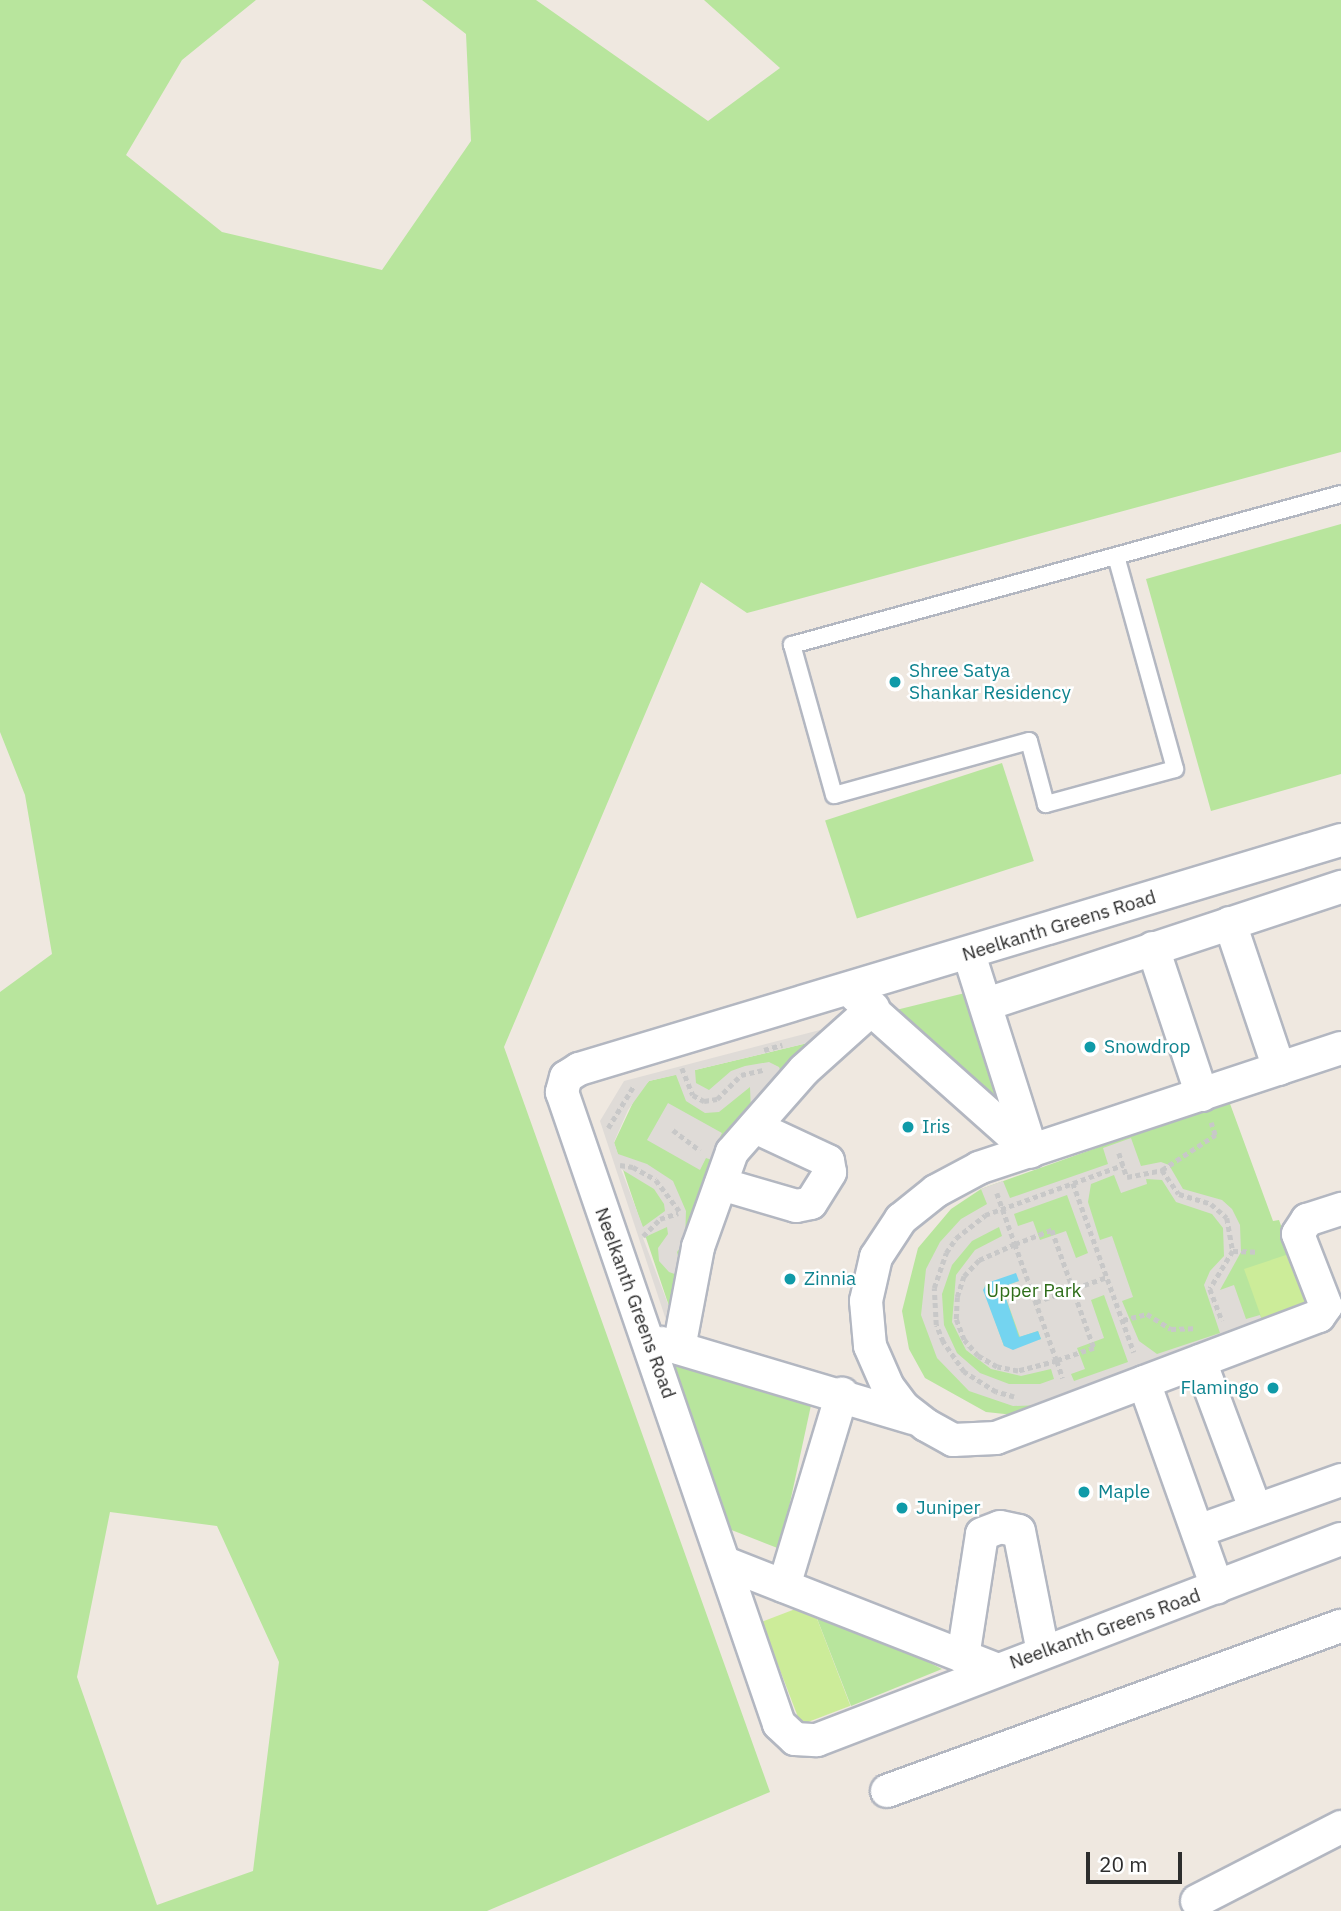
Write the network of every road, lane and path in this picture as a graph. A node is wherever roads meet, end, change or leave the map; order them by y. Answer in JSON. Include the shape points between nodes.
{"nodes":[{"id":1,"x":1341,"y":494,"type":"edge"},
{"id":2,"x":1116,"y":556,"type":"junction"},
{"id":3,"x":1341,"y":840,"type":"edge"},
{"id":4,"x":1341,"y":887,"type":"edge"},
{"id":5,"x":1230,"y":923,"type":"junction"},
{"id":6,"x":1153,"y":948,"type":"junction"},
{"id":7,"x":969,"y":954,"type":"junction"},
{"id":8,"x":861,"y":999,"type":"junction"},
{"id":9,"x":987,"y":1004,"type":"junction"},
{"id":10,"x":784,"y":1045,"type":"dead end"},
{"id":11,"x":1341,"y":1048,"type":"edge"},
{"id":12,"x":759,"y":1051,"type":"dead end"},
{"id":13,"x":678,"y":1055,"type":"junction"},
{"id":14,"x":695,"y":1066,"type":"dead end"},
{"id":15,"x":1279,"y":1069,"type":"junction"},
{"id":16,"x":671,"y":1072,"type":"dead end"},
{"id":17,"x":636,"y":1081,"type":"dead end"},
{"id":18,"x":1202,"y":1095,"type":"junction"},
{"id":19,"x":759,"y":1122,"type":"junction"},
{"id":20,"x":1109,"y":1126,"type":"junction"},
{"id":21,"x":1215,"y":1135,"type":"dead end"},
{"id":22,"x":611,"y":1142,"type":"dead end"},
{"id":23,"x":1031,"y":1152,"type":"junction"},
{"id":24,"x":615,"y":1153,"type":"dead end"},
{"id":25,"x":1123,"y":1165,"type":"junction"},
{"id":26,"x":987,"y":1166,"type":"junction"},
{"id":27,"x":604,"y":1169,"type":"junction"},
{"id":28,"x":1162,"y":1170,"type":"junction"},
{"id":29,"x":623,"y":1177,"type":"dead end"},
{"id":30,"x":1073,"y":1183,"type":"junction"},
{"id":31,"x":721,"y":1184,"type":"junction"},
{"id":32,"x":1002,"y":1208,"type":"junction"},
{"id":33,"x":1341,"y":1209,"type":"edge"},
{"id":34,"x":679,"y":1212,"type":"junction"},
{"id":35,"x":638,"y":1224,"type":"dead end"},
{"id":36,"x":680,"y":1224,"type":"dead end"},
{"id":37,"x":629,"y":1241,"type":"junction"},
{"id":38,"x":1015,"y":1244,"type":"junction"},
{"id":39,"x":646,"y":1248,"type":"dead end"},
{"id":40,"x":1233,"y":1251,"type":"junction"},
{"id":41,"x":1257,"y":1252,"type":"dead end"},
{"id":42,"x":1107,"y":1276,"type":"junction"},
{"id":43,"x":1072,"y":1289,"type":"junction"},
{"id":44,"x":1036,"y":1302,"type":"junction"},
{"id":45,"x":1123,"y":1320,"type":"junction"},
{"id":46,"x":665,"y":1344,"type":"junction"},
{"id":47,"x":1201,"y":1348,"type":"junction"},
{"id":48,"x":1232,"y":1349,"type":"junction"},
{"id":49,"x":1057,"y":1361,"type":"junction"},
{"id":50,"x":1142,"y":1374,"type":"junction"},
{"id":51,"x":842,"y":1394,"type":"junction"},
{"id":52,"x":1023,"y":1398,"type":"dead end"},
{"id":53,"x":919,"y":1420,"type":"junction"},
{"id":54,"x":1341,"y":1479,"type":"edge"},
{"id":55,"x":1255,"y":1508,"type":"junction"},
{"id":56,"x":1198,"y":1531,"type":"junction"},
{"id":57,"x":1341,"y":1539,"type":"edge"},
{"id":58,"x":724,"y":1563,"type":"junction"},
{"id":59,"x":784,"y":1586,"type":"junction"},
{"id":60,"x":1217,"y":1587,"type":"junction"},
{"id":61,"x":1334,"y":1636,"type":"edge"},
{"id":62,"x":1043,"y":1652,"type":"junction"},
{"id":63,"x":962,"y":1657,"type":"junction"},
{"id":64,"x":995,"y":1670,"type":"junction"},
{"id":65,"x":887,"y":1791,"type":"dead end"},
{"id":66,"x":1341,"y":1827,"type":"edge"},
{"id":67,"x":1197,"y":1901,"type":"dead end"}],
"edges":[{"from":1,"to":2,"type":"lane"},
{"from":2,"to":2,"type":"lane","via":[[792,645],[834,795],[1029,741],[1046,804],[1175,769]]},
{"from":3,"to":7,"type":"street","name":"Neelkanth Greens Road"},
{"from":4,"to":5,"type":"street"},
{"from":5,"to":6,"type":"street"},
{"from":5,"to":15,"type":"street"},
{"from":6,"to":9,"type":"street"},
{"from":6,"to":18,"type":"street"},
{"from":7,"to":8,"type":"street","name":"Neelkanth Greens Road"},
{"from":7,"to":9,"type":"street"},
{"from":8,"to":13,"type":"street","name":"Neelkanth Greens Road"},
{"from":8,"to":19,"type":"street"},
{"from":8,"to":23,"type":"street"},
{"from":9,"to":23,"type":"street"},
{"from":10,"to":12,"type":"path"},
{"from":11,"to":15,"type":"street"},
{"from":13,"to":14,"type":"path"},
{"from":13,"to":16,"type":"path"},
{"from":13,"to":19,"type":"path","via":[[693,1095],[711,1101],[741,1075],[756,1068],[766,1071],[768,1083],[758,1097]]},
{"from":13,"to":27,"type":"street","name":"Neelkanth Greens Road","via":[[579,1069],[566,1077],[562,1092]]},
{"from":15,"to":18,"type":"street"},
{"from":17,"to":22,"type":"path","via":[[607,1130]]},
{"from":18,"to":20,"type":"street"},
{"from":19,"to":31,"type":"street","via":[[732,1152]]},
{"from":19,"to":31,"type":"street","via":[[828,1161],[830,1172],[811,1203],[796,1206]]},
{"from":20,"to":23,"type":"street"},
{"from":20,"to":25,"type":"path"},
{"from":21,"to":28,"type":"path"},
{"from":23,"to":26,"type":"street"},
{"from":24,"to":27,"type":"path"},
{"from":25,"to":28,"type":"path","via":[[1128,1177]]},
{"from":25,"to":30,"type":"path"},
{"from":26,"to":32,"type":"path"},
{"from":26,"to":53,"type":"street","via":[[917,1204],[887,1237],[869,1278],[866,1324],[877,1367],[903,1408]]},
{"from":27,"to":29,"type":"path"},
{"from":27,"to":34,"type":"path","via":[[633,1167],[656,1180]]},
{"from":27,"to":37,"type":"street","name":"Neelkanth Greens Road"},
{"from":28,"to":40,"type":"path","via":[[1179,1194],[1211,1205],[1227,1218]]},
{"from":30,"to":32,"type":"path"},
{"from":30,"to":42,"type":"path"},
{"from":31,"to":46,"type":"street"},
{"from":32,"to":38,"type":"path"},
{"from":32,"to":52,"type":"path","via":[[956,1238],[938,1270],[934,1306],[943,1342],[964,1372],[996,1392]]},
{"from":33,"to":48,"type":"street","via":[[1307,1220],[1298,1234],[1326,1306],[1319,1316]]},
{"from":34,"to":36,"type":"path"},
{"from":34,"to":37,"type":"path"},
{"from":35,"to":37,"type":"path"},
{"from":37,"to":39,"type":"path"},
{"from":37,"to":46,"type":"street","name":"Neelkanth Greens Road"},
{"from":38,"to":43,"type":"path","via":[[1052,1230]]},
{"from":38,"to":44,"type":"path"},
{"from":38,"to":49,"type":"path","via":[[979,1260],[964,1276],[956,1319],[964,1340],[978,1356],[997,1367],[1018,1371]]},
{"from":40,"to":41,"type":"path"},
{"from":40,"to":48,"type":"path","via":[[1210,1289]]},
{"from":42,"to":43,"type":"path"},
{"from":42,"to":45,"type":"path"},
{"from":43,"to":44,"type":"path"},
{"from":43,"to":49,"type":"path","via":[[1094,1348]]},
{"from":44,"to":49,"type":"path"},
{"from":45,"to":47,"type":"path","via":[[1147,1314],[1171,1329],[1186,1326]]},
{"from":45,"to":50,"type":"path"},
{"from":46,"to":51,"type":"street"},
{"from":46,"to":58,"type":"street","name":"Neelkanth Greens Road"},
{"from":47,"to":48,"type":"street"},
{"from":47,"to":50,"type":"street"},
{"from":47,"to":55,"type":"street"},
{"from":50,"to":53,"type":"street","via":[[975,1442],[953,1440]]},
{"from":50,"to":56,"type":"street"},
{"from":51,"to":53,"type":"street"},
{"from":51,"to":59,"type":"street"},
{"from":54,"to":55,"type":"street"},
{"from":55,"to":56,"type":"street"},
{"from":56,"to":60,"type":"street"},
{"from":57,"to":60,"type":"street","name":"Neelkanth Greens Road"},
{"from":58,"to":59,"type":"street"},
{"from":58,"to":64,"type":"street","name":"Neelkanth Greens Road","via":[[779,1724],[795,1739],[817,1740]]},
{"from":59,"to":63,"type":"street"},
{"from":60,"to":62,"type":"street","name":"Neelkanth Greens Road"},
{"from":61,"to":65,"type":"street"},
{"from":62,"to":63,"type":"street","via":[[1019,1531],[1000,1527],[982,1534]]},
{"from":62,"to":64,"type":"street","name":"Neelkanth Greens Road"},
{"from":63,"to":64,"type":"street"},
{"from":66,"to":67,"type":"street"}]}
